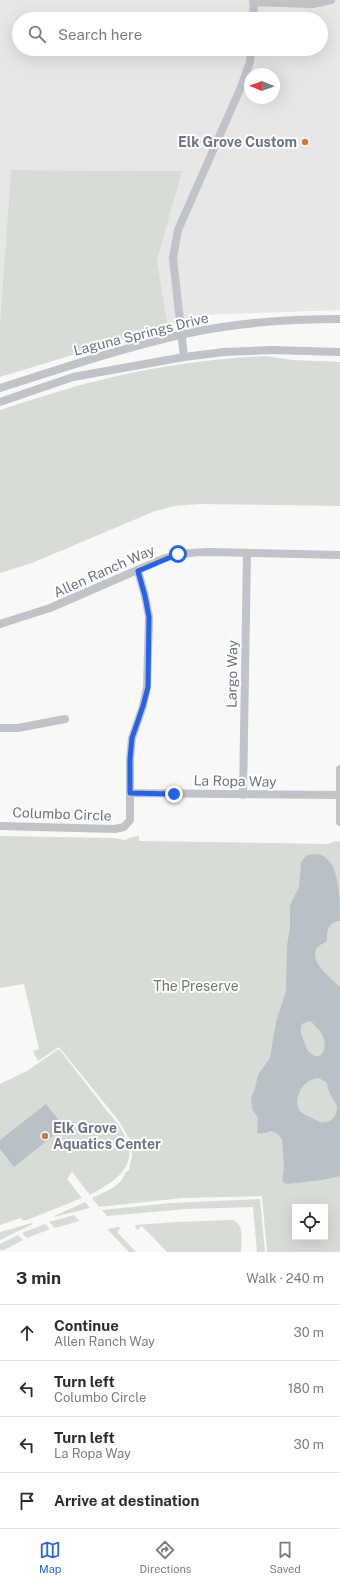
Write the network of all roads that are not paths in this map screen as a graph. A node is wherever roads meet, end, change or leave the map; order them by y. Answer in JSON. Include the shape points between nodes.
{"nodes":[{"id":1,"x":331,"y":0,"type":"edge"},
{"id":2,"x":254,"y":1,"type":"edge"},
{"id":3,"x":253,"y":12,"type":"edge"},
{"id":4,"x":250,"y":56,"type":"edge"},
{"id":5,"x":340,"y":318,"type":"edge"},
{"id":6,"x":181,"y":335,"type":"junction"},
{"id":7,"x":340,"y":352,"type":"edge"},
{"id":8,"x":184,"y":357,"type":"junction"},
{"id":9,"x":0,"y":388,"type":"edge"},
{"id":10,"x":0,"y":402,"type":"edge"},
{"id":11,"x":247,"y":553,"type":"junction"},
{"id":12,"x":340,"y":555,"type":"edge"},
{"id":13,"x":138,"y":571,"type":"junction"},
{"id":14,"x":0,"y":624,"type":"edge"},
{"id":15,"x":65,"y":719,"type":"dead end"},
{"id":16,"x":0,"y":728,"type":"edge"},
{"id":17,"x":340,"y":769,"type":"edge"},
{"id":18,"x":130,"y":793,"type":"junction"},
{"id":19,"x":243,"y":795,"type":"junction"},
{"id":20,"x":339,"y":796,"type":"edge"},
{"id":21,"x":340,"y":822,"type":"edge"},
{"id":22,"x":0,"y":826,"type":"edge"}],
"edges":[{"from":1,"to":2,"type":"street","via":[[313,4]]},
{"from":2,"to":3,"type":"street"},
{"from":4,"to":6,"type":"street","via":[[241,87],[178,230],[173,258]]},
{"from":5,"to":6,"type":"street","name":"Laguna Springs Drive","via":[[223,327]]},
{"from":6,"to":8,"type":"street"},
{"from":6,"to":9,"type":"street","name":"Laguna Springs Drive","via":[[107,354]]},
{"from":7,"to":8,"type":"street","name":"Laguna Springs Drive","via":[[271,350]]},
{"from":8,"to":10,"type":"street","name":"Laguna Springs Drive","via":[[73,377]]},
{"from":11,"to":12,"type":"street","name":"Allen Ranch Way"},
{"from":11,"to":13,"type":"street","name":"Allen Ranch Way","via":[[192,552],[165,558]]},
{"from":11,"to":19,"type":"street","name":"Largo Way"},
{"from":13,"to":14,"type":"street","name":"Allen Ranch Way","via":[[50,608]]},
{"from":13,"to":18,"type":"street","name":"Columbo Circle","via":[[149,617],[148,687],[132,738]]},
{"from":15,"to":16,"type":"street","via":[[18,728]]},
{"from":17,"to":20,"type":"street"},
{"from":18,"to":19,"type":"street","name":"La Ropa Way"},
{"from":18,"to":22,"type":"street","name":"Columbo Circle","via":[[130,820],[124,827],[115,829]]},
{"from":19,"to":20,"type":"street","name":"La Ropa Way"},
{"from":20,"to":21,"type":"street"}]}
